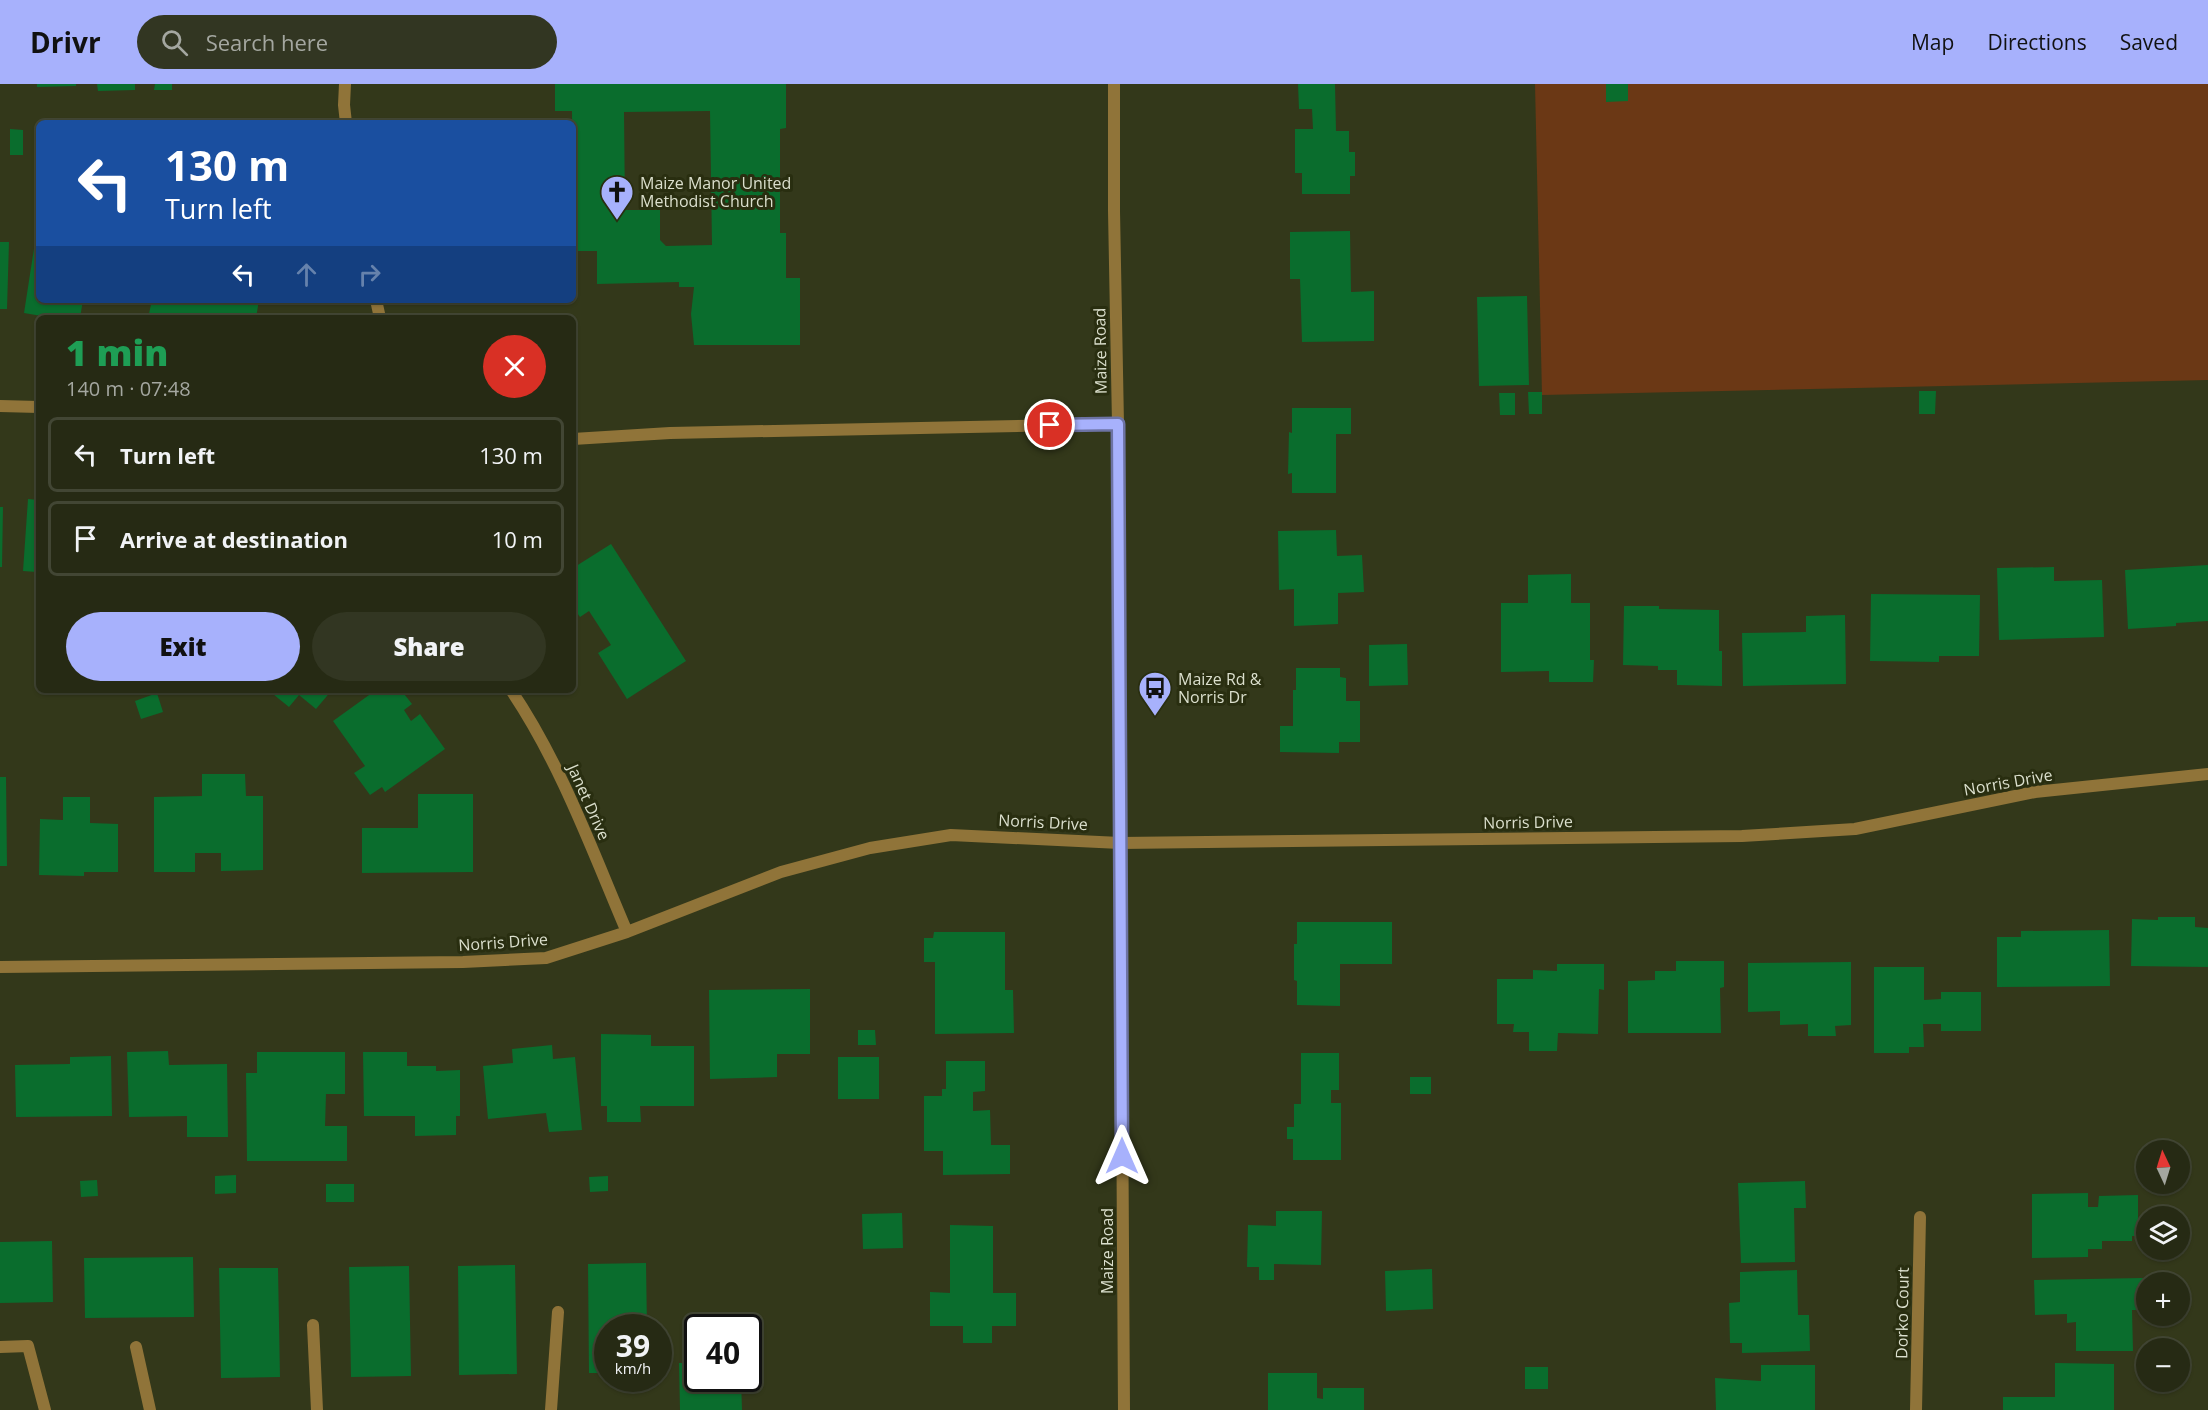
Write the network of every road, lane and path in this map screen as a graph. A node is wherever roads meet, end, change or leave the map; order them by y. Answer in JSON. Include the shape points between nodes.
{"nodes":[{"id":1,"x":345,"y":84,"type":"edge"},
{"id":2,"x":1114,"y":84,"type":"edge"},
{"id":3,"x":346,"y":120,"type":"edge"},
{"id":4,"x":0,"y":406,"type":"edge"},
{"id":5,"x":36,"y":407,"type":"edge"},
{"id":6,"x":1118,"y":424,"type":"junction"},
{"id":7,"x":576,"y":439,"type":"edge"},
{"id":8,"x":513,"y":693,"type":"edge"},
{"id":9,"x":2208,"y":774,"type":"edge"},
{"id":10,"x":1120,"y":843,"type":"junction"},
{"id":11,"x":627,"y":932,"type":"junction"},
{"id":12,"x":0,"y":967,"type":"edge"},
{"id":13,"x":1920,"y":1217,"type":"dead end"},
{"id":14,"x":558,"y":1312,"type":"dead end"},
{"id":15,"x":313,"y":1325,"type":"dead end"},
{"id":16,"x":0,"y":1347,"type":"edge"},
{"id":17,"x":136,"y":1347,"type":"dead end"},
{"id":18,"x":45,"y":1410,"type":"edge"},
{"id":19,"x":150,"y":1410,"type":"edge"},
{"id":20,"x":317,"y":1410,"type":"edge"},
{"id":21,"x":551,"y":1410,"type":"edge"},
{"id":22,"x":1125,"y":1410,"type":"edge"},
{"id":23,"x":1916,"y":1410,"type":"edge"}],
"edges":[{"from":1,"to":3,"type":"street"},
{"from":2,"to":6,"type":"street","name":"Maize Road"},
{"from":4,"to":5,"type":"street"},
{"from":6,"to":7,"type":"street","via":[[670,433]]},
{"from":6,"to":10,"type":"street","name":"Maize Road"},
{"from":8,"to":11,"type":"street","name":"Janet Drive","via":[[570,797]]},
{"from":9,"to":10,"type":"street","name":"Norris Drive","via":[[2035,792],[1855,829],[1742,836]]},
{"from":10,"to":11,"type":"street","name":"Norris Drive","via":[[951,835],[870,848],[781,872]]},
{"from":10,"to":22,"type":"street","name":"Maize Road"},
{"from":11,"to":12,"type":"street","name":"Norris Drive","via":[[546,958]]},
{"from":13,"to":23,"type":"street","name":"Dorko Court"},
{"from":14,"to":21,"type":"street"},
{"from":15,"to":20,"type":"street"},
{"from":16,"to":18,"type":"street","via":[[28,1346]]},
{"from":17,"to":19,"type":"street"}]}
